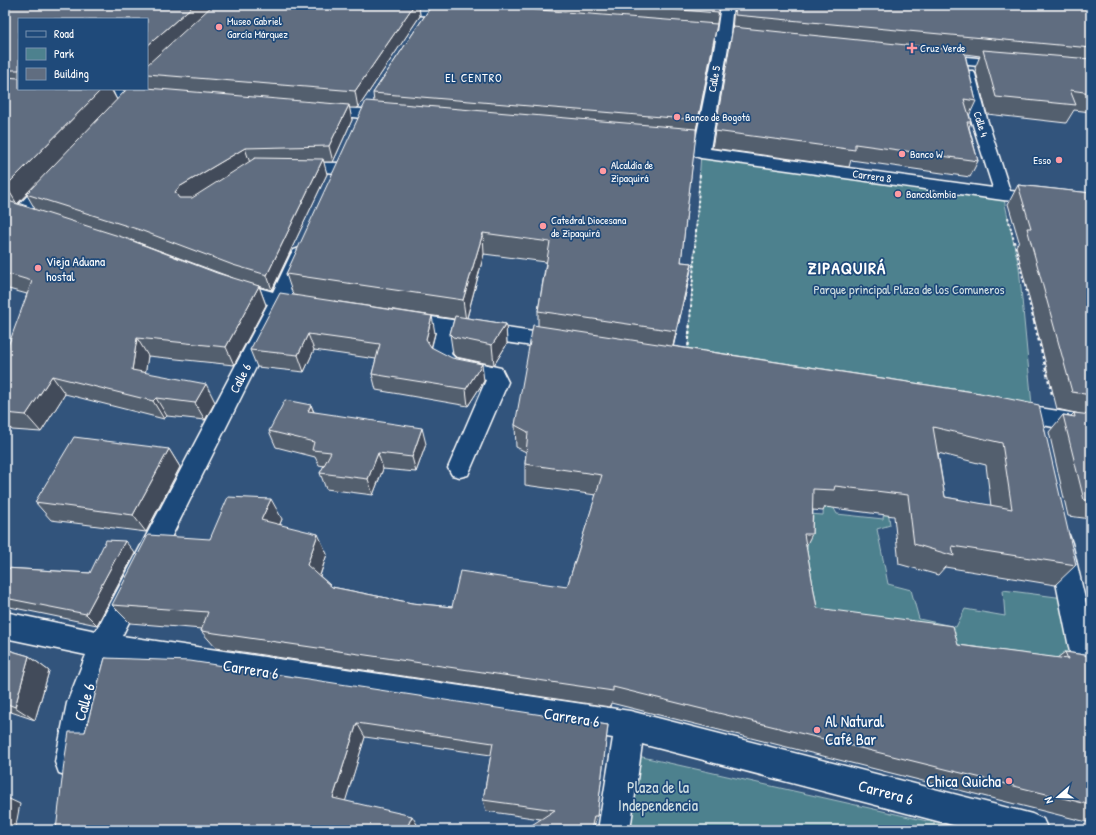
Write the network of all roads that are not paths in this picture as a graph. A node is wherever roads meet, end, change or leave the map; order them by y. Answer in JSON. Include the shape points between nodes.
{"nodes":[{"id":1,"x":348,"y":5,"type":"edge"},
{"id":2,"x":727,"y":5,"type":"edge"},
{"id":3,"x":434,"y":9,"type":"edge"},
{"id":4,"x":471,"y":16,"type":"edge"},
{"id":5,"x":419,"y":31,"type":"edge"},
{"id":6,"x":675,"y":32,"type":"edge"},
{"id":7,"x":723,"y":36,"type":"junction"},
{"id":8,"x":777,"y":41,"type":"edge"},
{"id":9,"x":926,"y":57,"type":"edge"},
{"id":10,"x":965,"y":61,"type":"junction"},
{"id":11,"x":1020,"y":66,"type":"edge"},
{"id":12,"x":68,"y":92,"type":"edge"},
{"id":13,"x":133,"y":92,"type":"edge"},
{"id":14,"x":377,"y":94,"type":"edge"},
{"id":15,"x":169,"y":98,"type":"edge"},
{"id":16,"x":302,"y":109,"type":"edge"},
{"id":17,"x":114,"y":113,"type":"edge"},
{"id":18,"x":364,"y":114,"type":"junction"},
{"id":19,"x":404,"y":117,"type":"edge"},
{"id":20,"x":655,"y":140,"type":"edge"},
{"id":21,"x":702,"y":148,"type":"junction"},
{"id":22,"x":278,"y":167,"type":"edge"},
{"id":23,"x":340,"y":168,"type":"junction"},
{"id":24,"x":60,"y":171,"type":"edge"},
{"id":25,"x":330,"y":189,"type":"edge"},
{"id":26,"x":1003,"y":195,"type":"junction"},
{"id":27,"x":1091,"y":204,"type":"edge"},
{"id":28,"x":22,"y":213,"type":"edge"},
{"id":29,"x":308,"y":238,"type":"edge"},
{"id":30,"x":218,"y":281,"type":"edge"},
{"id":31,"x":279,"y":301,"type":"junction"},
{"id":32,"x":325,"y":308,"type":"edge"},
{"id":33,"x":386,"y":317,"type":"edge"},
{"id":34,"x":448,"y":326,"type":"junction"},
{"id":35,"x":579,"y":346,"type":"edge"},
{"id":36,"x":994,"y":410,"type":"edge"},
{"id":37,"x":1091,"y":426,"type":"edge"},
{"id":38,"x":460,"y":468,"type":"dead end"},
{"id":39,"x":1056,"y":524,"type":"edge"},
{"id":40,"x":5,"y":625,"type":"edge"},
{"id":41,"x":103,"y":646,"type":"junction"},
{"id":42,"x":1091,"y":687,"type":"edge"},
{"id":43,"x":630,"y":726,"type":"junction"},
{"id":44,"x":66,"y":785,"type":"edge"},
{"id":45,"x":614,"y":830,"type":"edge"},
{"id":46,"x":1032,"y":830,"type":"edge"}],
"edges":[{"from":1,"to":3,"type":"street"},
{"from":2,"to":7,"type":"street","name":"Calle 5"},
{"from":3,"to":4,"type":"street"},
{"from":3,"to":5,"type":"street"},
{"from":6,"to":7,"type":"street"},
{"from":7,"to":8,"type":"street"},
{"from":7,"to":21,"type":"street","name":"Calle 5"},
{"from":9,"to":10,"type":"street"},
{"from":10,"to":11,"type":"street"},
{"from":10,"to":26,"type":"street","name":"Calle 4","via":[[979,119]]},
{"from":12,"to":13,"type":"street"},
{"from":13,"to":15,"type":"street"},
{"from":13,"to":17,"type":"street"},
{"from":14,"to":18,"type":"street"},
{"from":16,"to":18,"type":"street"},
{"from":18,"to":19,"type":"street"},
{"from":18,"to":23,"type":"street"},
{"from":20,"to":21,"type":"street","name":"Carrera 8"},
{"from":21,"to":26,"type":"street","name":"Carrera 8"},
{"from":22,"to":23,"type":"street"},
{"from":23,"to":25,"type":"street"},
{"from":24,"to":28,"type":"street"},
{"from":26,"to":27,"type":"street","name":"Carrera 8"},
{"from":29,"to":31,"type":"street","name":"Calle 6"},
{"from":30,"to":31,"type":"street"},
{"from":31,"to":32,"type":"street"},
{"from":31,"to":41,"type":"street","name":"Calle 6"},
{"from":33,"to":34,"type":"street"},
{"from":34,"to":35,"type":"street"},
{"from":34,"to":38,"type":"street","via":[[440,356],[449,364],[494,374],[497,382]]},
{"from":36,"to":37,"type":"street","via":[[1036,427],[1059,420]]},
{"from":39,"to":42,"type":"street"},
{"from":40,"to":41,"type":"street"},
{"from":41,"to":43,"type":"street","name":"Carrera 6"},
{"from":41,"to":44,"type":"street","name":"Calle 6","via":[[81,703]]},
{"from":43,"to":45,"type":"street"},
{"from":43,"to":46,"type":"street","name":"Carrera 6"}]}
